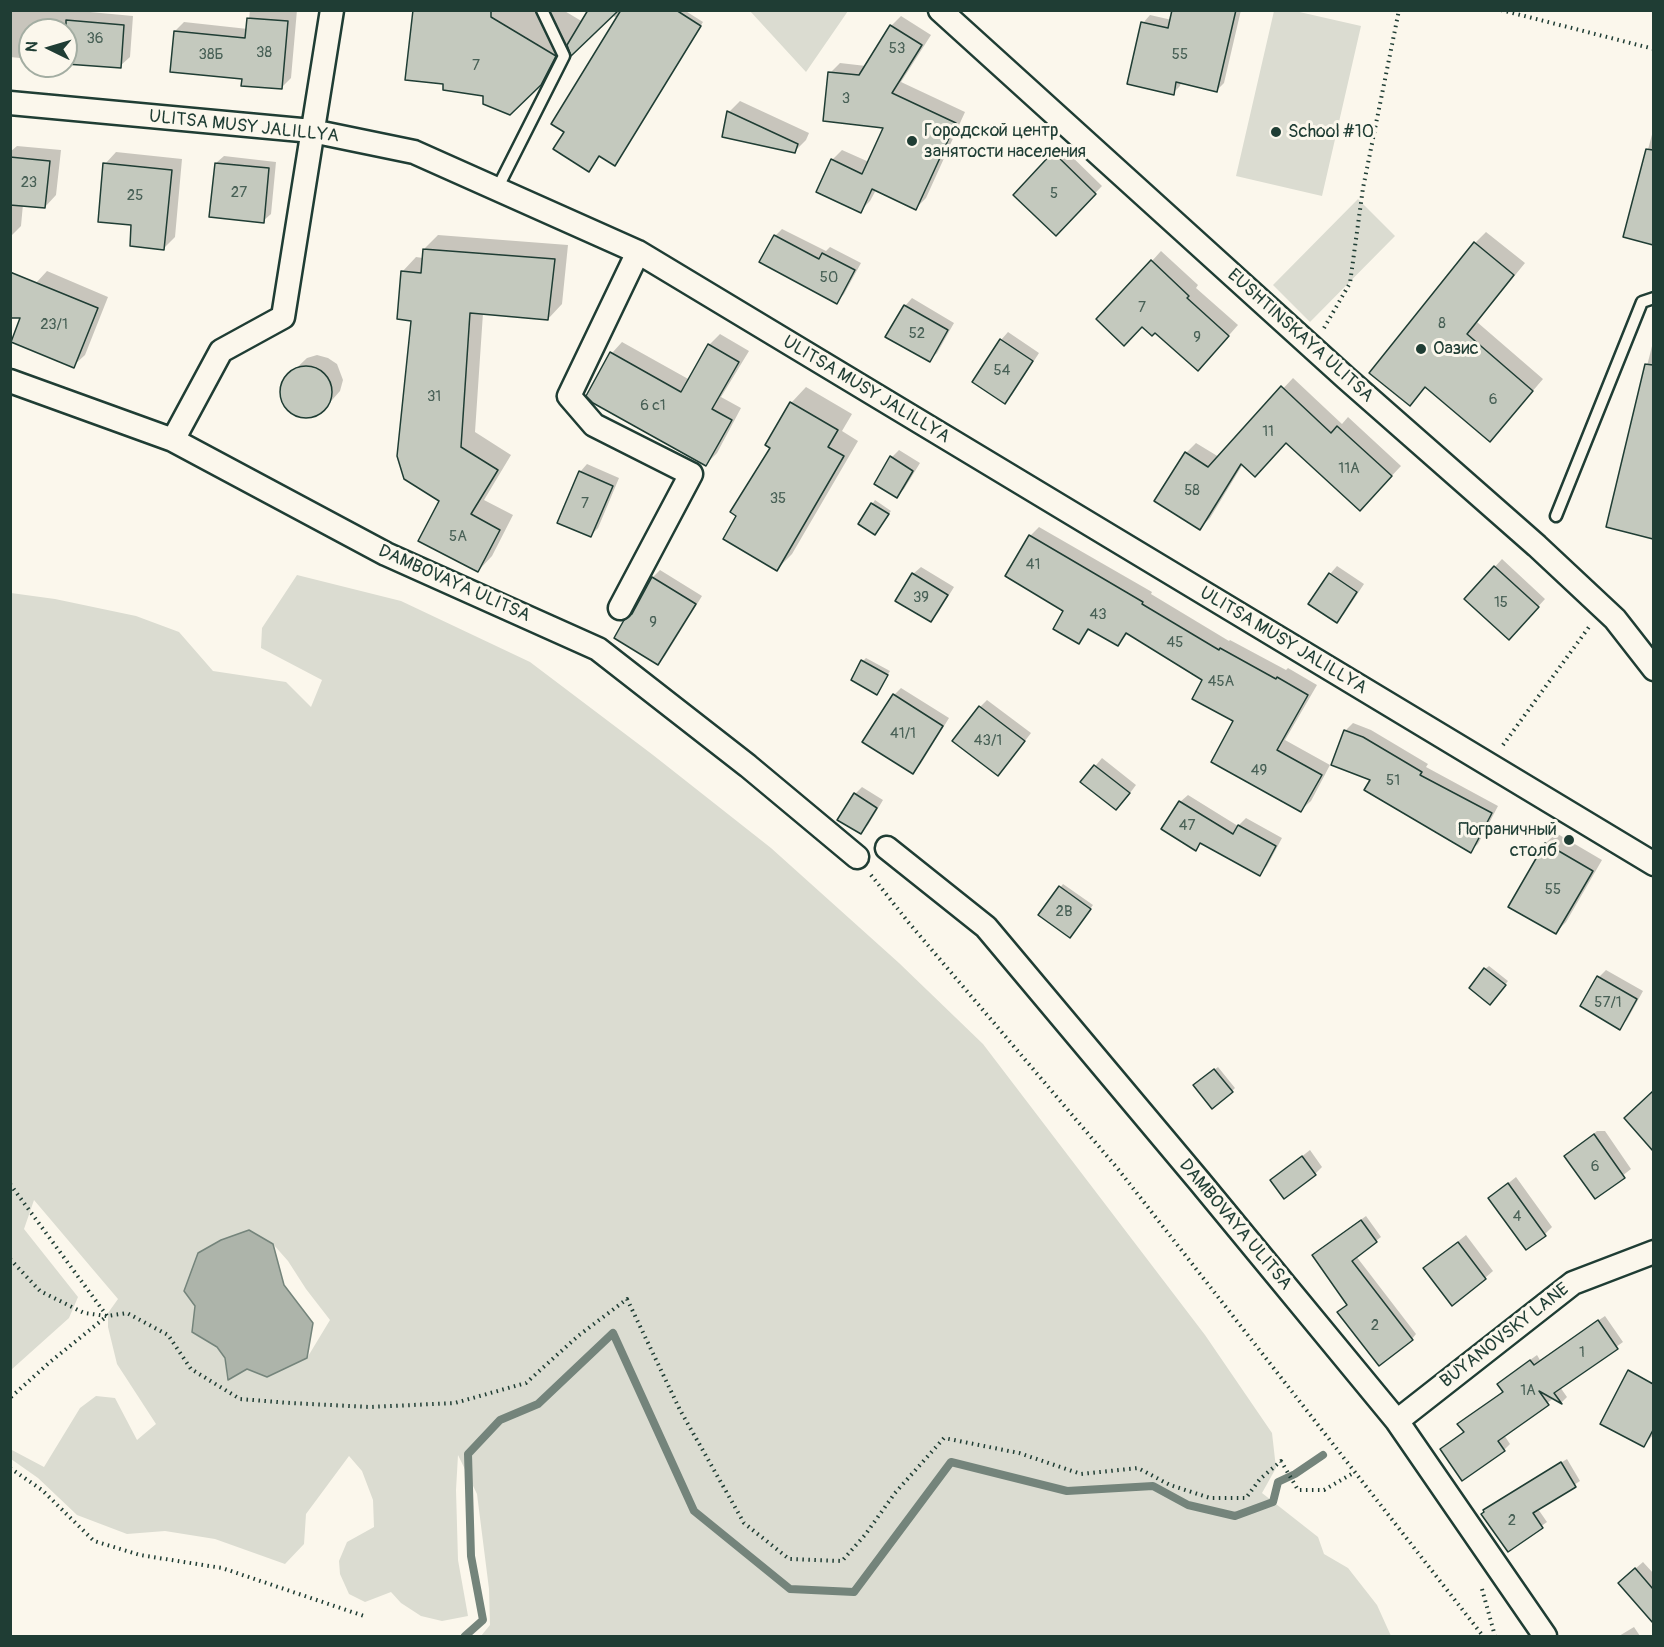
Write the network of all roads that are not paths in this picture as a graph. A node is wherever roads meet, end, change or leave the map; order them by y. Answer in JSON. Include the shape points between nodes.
{"nodes":[{"id":1,"x":332,"y":10,"type":"edge"},
{"id":2,"x":543,"y":10,"type":"edge"},
{"id":3,"x":940,"y":10,"type":"edge"},
{"id":4,"x":10,"y":104,"type":"edge"},
{"id":5,"x":312,"y":131,"type":"junction"},
{"id":6,"x":497,"y":189,"type":"junction"},
{"id":7,"x":638,"y":252,"type":"junction"},
{"id":8,"x":1653,"y":298,"type":"edge"},
{"id":9,"x":10,"y":381,"type":"edge"},
{"id":10,"x":173,"y":440,"type":"junction"},
{"id":11,"x":1556,"y":516,"type":"dead end"},
{"id":12,"x":620,"y":608,"type":"dead end"},
{"id":13,"x":1653,"y":669,"type":"edge"},
{"id":14,"x":887,"y":848,"type":"dead end"},
{"id":15,"x":857,"y":857,"type":"road end"},
{"id":16,"x":1653,"y":864,"type":"edge"},
{"id":17,"x":1653,"y":1252,"type":"edge"},
{"id":18,"x":1397,"y":1421,"type":"junction"},
{"id":19,"x":1545,"y":1636,"type":"edge"}],
"edges":[{"from":1,"to":5,"type":"street"},
{"from":2,"to":6,"type":"lane","via":[[564,56]]},
{"from":3,"to":13,"type":"street","name":"EUSHTINSKAYA ULITSA","via":[[1537,546],[1615,619]]},
{"from":4,"to":5,"type":"street","name":"ULITSA MUSY JALILLYA"},
{"from":5,"to":6,"type":"street","name":"ULITSA MUSY JALILLYA","via":[[414,152]]},
{"from":5,"to":10,"type":"street","via":[[283,317],[221,351]]},
{"from":6,"to":7,"type":"street","name":"ULITSA MUSY JALILLYA"},
{"from":7,"to":12,"type":"street","via":[[569,396],[594,425],[691,474]]},
{"from":7,"to":16,"type":"street","name":"ULITSA MUSY JALILLYA"},
{"from":8,"to":11,"type":"lane","via":[[1642,302]]},
{"from":9,"to":10,"type":"street","name":"DAMBOVAYA ULITSA"},
{"from":10,"to":15,"type":"street","name":"DAMBOVAYA ULITSA","via":[[386,554],[598,649]]},
{"from":14,"to":18,"type":"street","name":"DAMBOVAYA ULITSA","via":[[986,927]]},
{"from":17,"to":18,"type":"street","name":"BUYANOVSKY LANE","via":[[1573,1283]]},
{"from":18,"to":19,"type":"street","name":"DAMBOVAYA ULITSA"}]}
